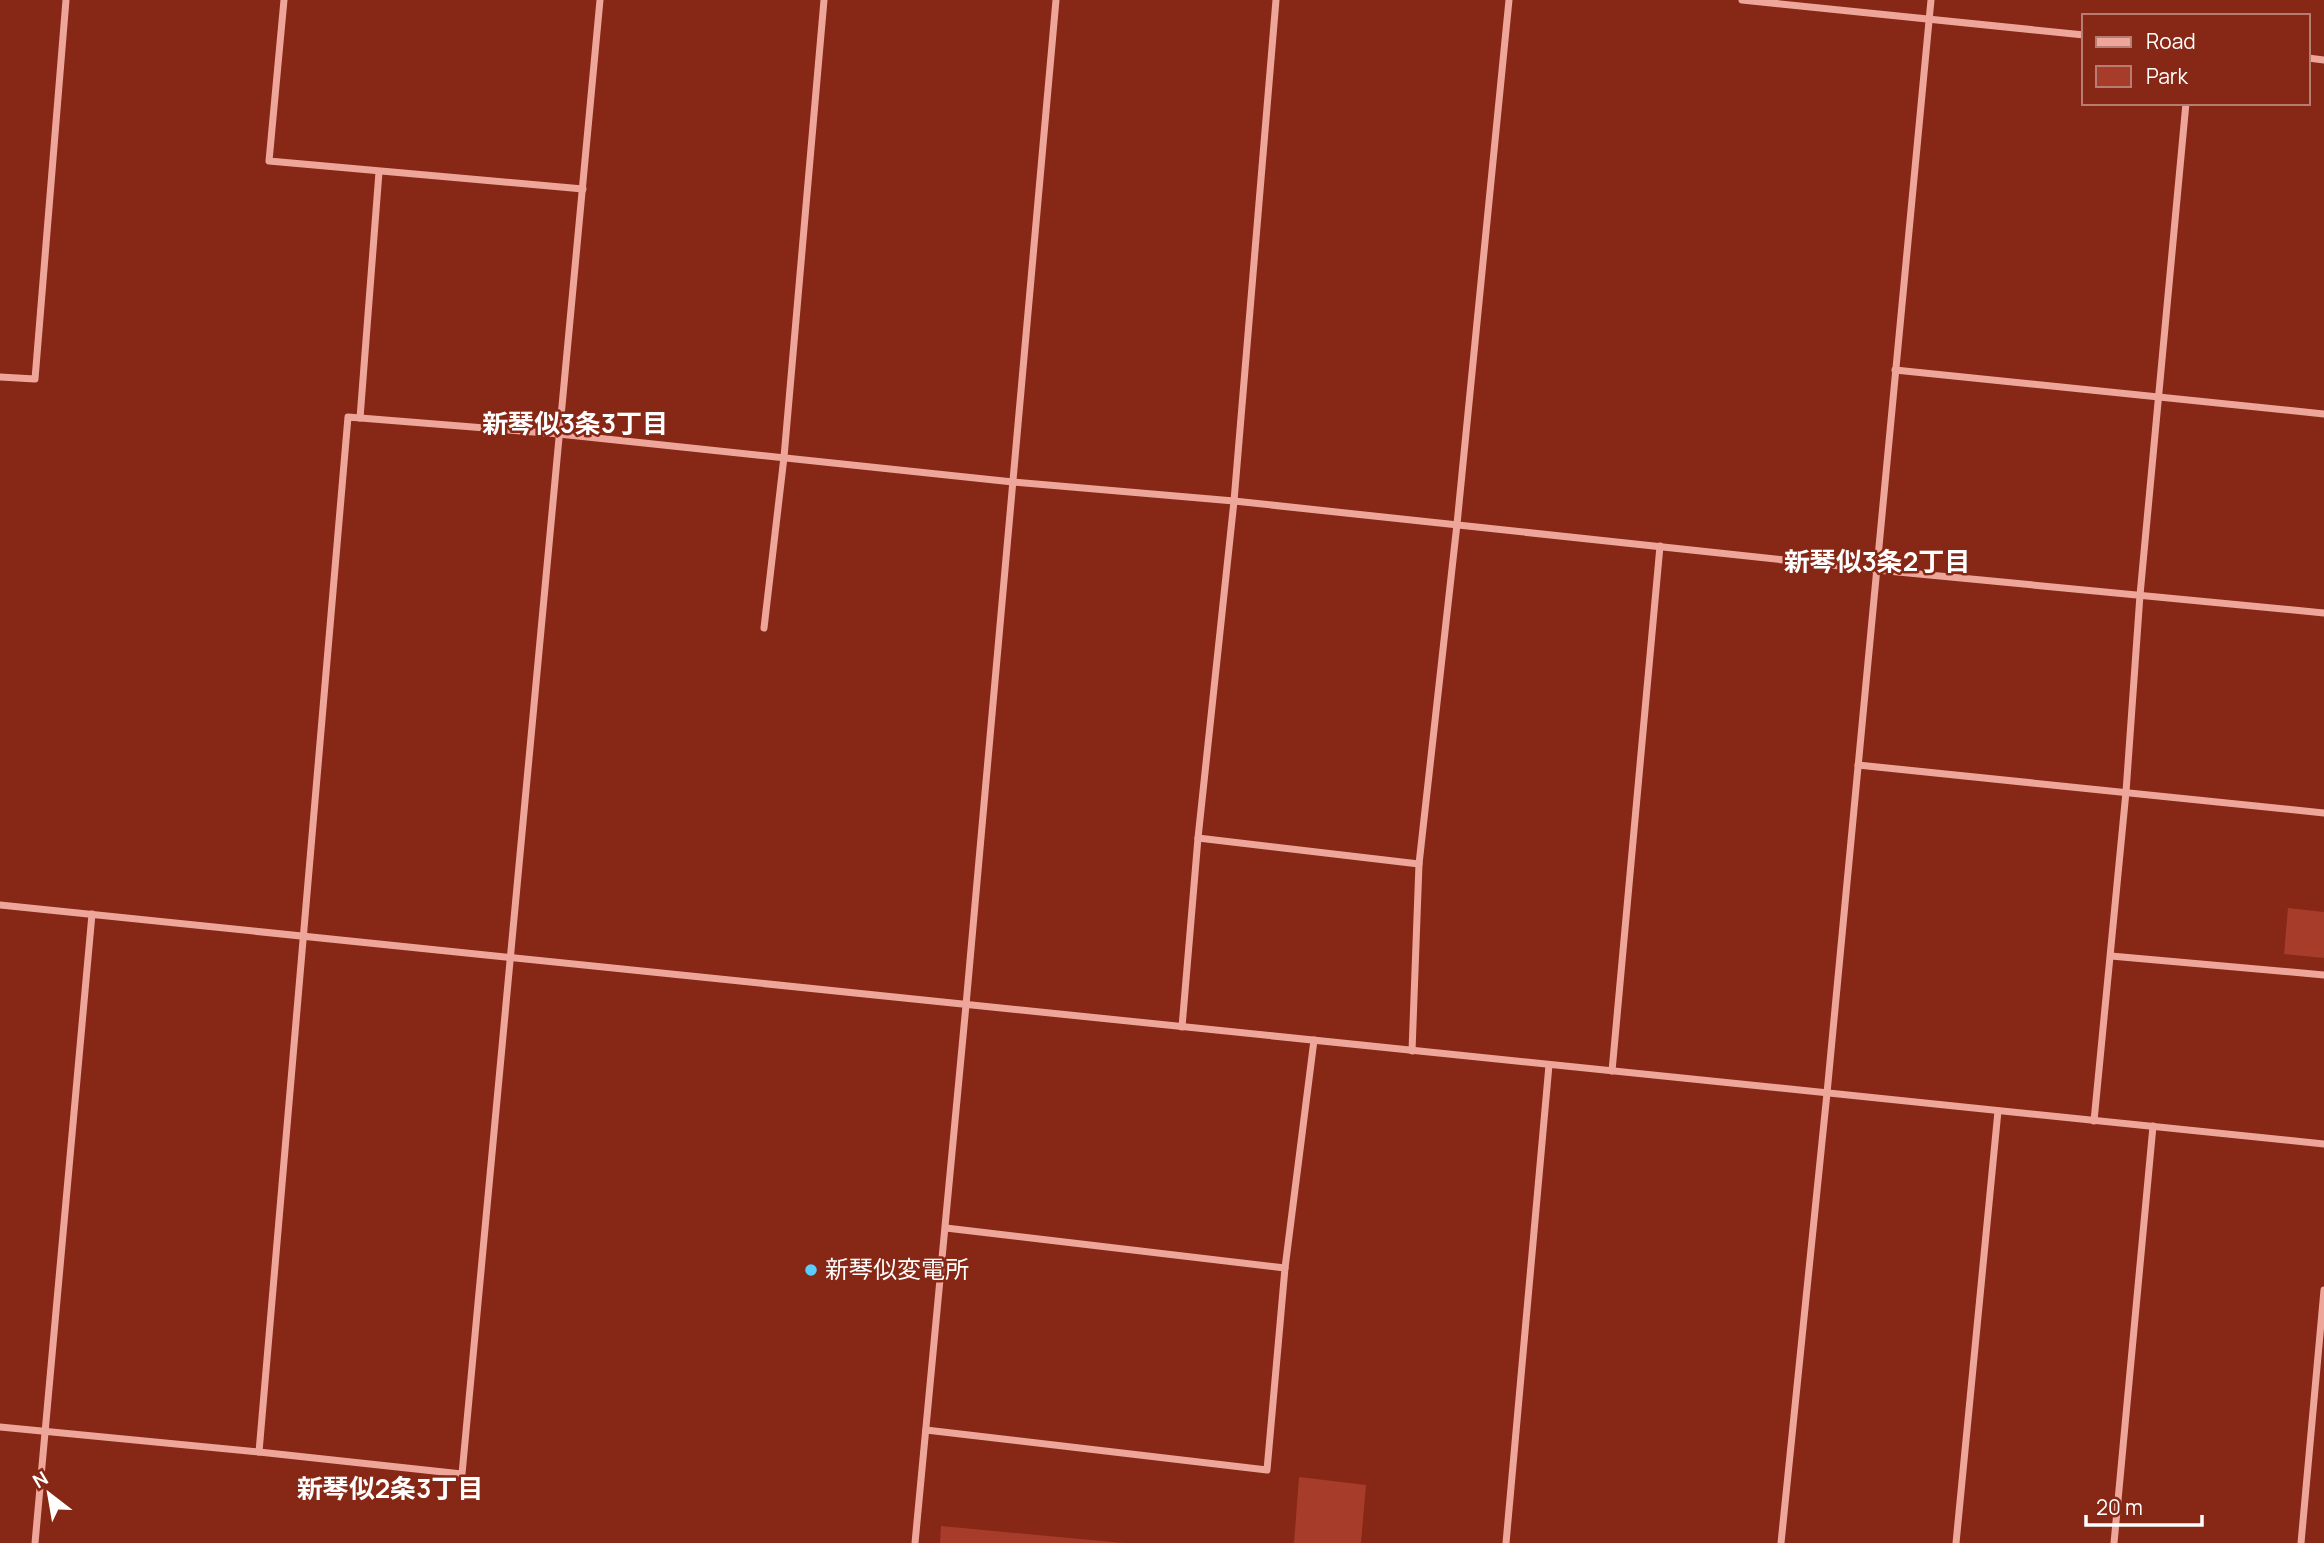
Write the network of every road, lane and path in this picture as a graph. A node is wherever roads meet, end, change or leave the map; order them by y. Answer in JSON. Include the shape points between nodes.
{"nodes":[{"id":1,"x":66,"y":0,"type":"edge"},
{"id":2,"x":284,"y":0,"type":"edge"},
{"id":3,"x":600,"y":0,"type":"edge"},
{"id":4,"x":824,"y":0,"type":"edge"},
{"id":5,"x":1056,"y":0,"type":"edge"},
{"id":6,"x":1276,"y":0,"type":"edge"},
{"id":7,"x":1509,"y":0,"type":"edge"},
{"id":8,"x":1742,"y":0,"type":"edge"},
{"id":9,"x":1931,"y":0,"type":"edge"},
{"id":10,"x":1929,"y":19,"type":"junction"},
{"id":11,"x":2082,"y":35,"type":"edge"},
{"id":12,"x":2186,"y":105,"type":"edge"},
{"id":13,"x":379,"y":172,"type":"junction"},
{"id":14,"x":583,"y":189,"type":"junction"},
{"id":15,"x":1895,"y":370,"type":"junction"},
{"id":16,"x":0,"y":377,"type":"edge"},
{"id":17,"x":2158,"y":396,"type":"junction"},
{"id":18,"x":2324,"y":414,"type":"edge"},
{"id":19,"x":360,"y":418,"type":"junction"},
{"id":20,"x":559,"y":434,"type":"junction"},
{"id":21,"x":784,"y":457,"type":"junction"},
{"id":22,"x":1013,"y":482,"type":"junction"},
{"id":23,"x":1234,"y":501,"type":"junction"},
{"id":24,"x":1457,"y":524,"type":"junction"},
{"id":25,"x":1660,"y":546,"type":"junction"},
{"id":26,"x":1877,"y":569,"type":"junction"},
{"id":27,"x":2140,"y":595,"type":"junction"},
{"id":28,"x":2324,"y":613,"type":"edge"},
{"id":29,"x":764,"y":628,"type":"dead end"},
{"id":30,"x":1858,"y":765,"type":"junction"},
{"id":31,"x":2126,"y":792,"type":"junction"},
{"id":32,"x":2324,"y":813,"type":"edge"},
{"id":33,"x":1198,"y":838,"type":"junction"},
{"id":34,"x":1419,"y":864,"type":"junction"},
{"id":35,"x":0,"y":905,"type":"edge"},
{"id":36,"x":92,"y":914,"type":"junction"},
{"id":37,"x":302,"y":936,"type":"junction"},
{"id":38,"x":2111,"y":956,"type":"junction"},
{"id":39,"x":511,"y":957,"type":"junction"},
{"id":40,"x":2324,"y":975,"type":"edge"},
{"id":41,"x":966,"y":1005,"type":"junction"},
{"id":42,"x":1182,"y":1027,"type":"junction"},
{"id":43,"x":1314,"y":1040,"type":"junction"},
{"id":44,"x":1412,"y":1051,"type":"junction"},
{"id":45,"x":1549,"y":1065,"type":"junction"},
{"id":46,"x":1612,"y":1071,"type":"junction"},
{"id":47,"x":1827,"y":1093,"type":"junction"},
{"id":48,"x":1998,"y":1111,"type":"junction"},
{"id":49,"x":2094,"y":1121,"type":"junction"},
{"id":50,"x":2153,"y":1126,"type":"junction"},
{"id":51,"x":2324,"y":1144,"type":"edge"},
{"id":52,"x":946,"y":1228,"type":"junction"},
{"id":53,"x":1285,"y":1268,"type":"junction"},
{"id":54,"x":2324,"y":1290,"type":"edge"},
{"id":55,"x":0,"y":1427,"type":"edge"},
{"id":56,"x":926,"y":1430,"type":"junction"},
{"id":57,"x":45,"y":1432,"type":"junction"},
{"id":58,"x":259,"y":1452,"type":"junction"},
{"id":59,"x":35,"y":1543,"type":"edge"},
{"id":60,"x":915,"y":1543,"type":"edge"},
{"id":61,"x":1506,"y":1543,"type":"edge"},
{"id":62,"x":1781,"y":1543,"type":"edge"},
{"id":63,"x":1956,"y":1543,"type":"edge"},
{"id":64,"x":2114,"y":1543,"type":"edge"},
{"id":65,"x":2301,"y":1543,"type":"edge"}],
"edges":[{"from":1,"to":16,"type":"street","via":[[35,379]]},
{"from":2,"to":13,"type":"street","via":[[269,161]]},
{"from":3,"to":14,"type":"street"},
{"from":4,"to":21,"type":"street"},
{"from":5,"to":22,"type":"street"},
{"from":6,"to":23,"type":"street"},
{"from":7,"to":24,"type":"street"},
{"from":8,"to":10,"type":"street"},
{"from":9,"to":10,"type":"street"},
{"from":10,"to":11,"type":"street"},
{"from":10,"to":15,"type":"street"},
{"from":12,"to":17,"type":"street"},
{"from":13,"to":14,"type":"street"},
{"from":13,"to":19,"type":"street"},
{"from":14,"to":20,"type":"street"},
{"from":15,"to":17,"type":"street"},
{"from":15,"to":26,"type":"street"},
{"from":17,"to":18,"type":"street"},
{"from":17,"to":27,"type":"street"},
{"from":19,"to":20,"type":"street"},
{"from":19,"to":37,"type":"street","via":[[348,417]]},
{"from":20,"to":21,"type":"street"},
{"from":20,"to":39,"type":"street"},
{"from":21,"to":22,"type":"street"},
{"from":21,"to":29,"type":"street"},
{"from":22,"to":23,"type":"street"},
{"from":22,"to":41,"type":"street"},
{"from":23,"to":24,"type":"street"},
{"from":23,"to":33,"type":"street"},
{"from":24,"to":25,"type":"street"},
{"from":24,"to":34,"type":"street"},
{"from":25,"to":26,"type":"street"},
{"from":25,"to":46,"type":"street"},
{"from":26,"to":27,"type":"street"},
{"from":26,"to":30,"type":"street"},
{"from":27,"to":28,"type":"street"},
{"from":27,"to":31,"type":"street"},
{"from":30,"to":31,"type":"street"},
{"from":30,"to":47,"type":"street"},
{"from":31,"to":32,"type":"street"},
{"from":31,"to":38,"type":"street"},
{"from":33,"to":34,"type":"street"},
{"from":33,"to":42,"type":"street"},
{"from":34,"to":44,"type":"street"},
{"from":35,"to":36,"type":"street"},
{"from":36,"to":37,"type":"street"},
{"from":36,"to":57,"type":"street"},
{"from":37,"to":39,"type":"street"},
{"from":37,"to":58,"type":"street"},
{"from":38,"to":40,"type":"street"},
{"from":38,"to":49,"type":"street"},
{"from":39,"to":41,"type":"street"},
{"from":39,"to":58,"type":"street","via":[[462,1474]]},
{"from":41,"to":42,"type":"street"},
{"from":41,"to":52,"type":"street"},
{"from":42,"to":43,"type":"street"},
{"from":43,"to":44,"type":"street"},
{"from":43,"to":53,"type":"street"},
{"from":44,"to":45,"type":"street"},
{"from":45,"to":46,"type":"street"},
{"from":45,"to":61,"type":"street"},
{"from":46,"to":47,"type":"street"},
{"from":47,"to":48,"type":"street"},
{"from":47,"to":62,"type":"street"},
{"from":48,"to":49,"type":"street"},
{"from":48,"to":63,"type":"street"},
{"from":49,"to":50,"type":"street"},
{"from":50,"to":51,"type":"street"},
{"from":50,"to":64,"type":"street"},
{"from":52,"to":53,"type":"street"},
{"from":52,"to":56,"type":"street"},
{"from":53,"to":56,"type":"street","via":[[1267,1470]]},
{"from":54,"to":65,"type":"street"},
{"from":55,"to":57,"type":"street"},
{"from":56,"to":60,"type":"street"},
{"from":57,"to":58,"type":"street"},
{"from":57,"to":59,"type":"street"}]}
